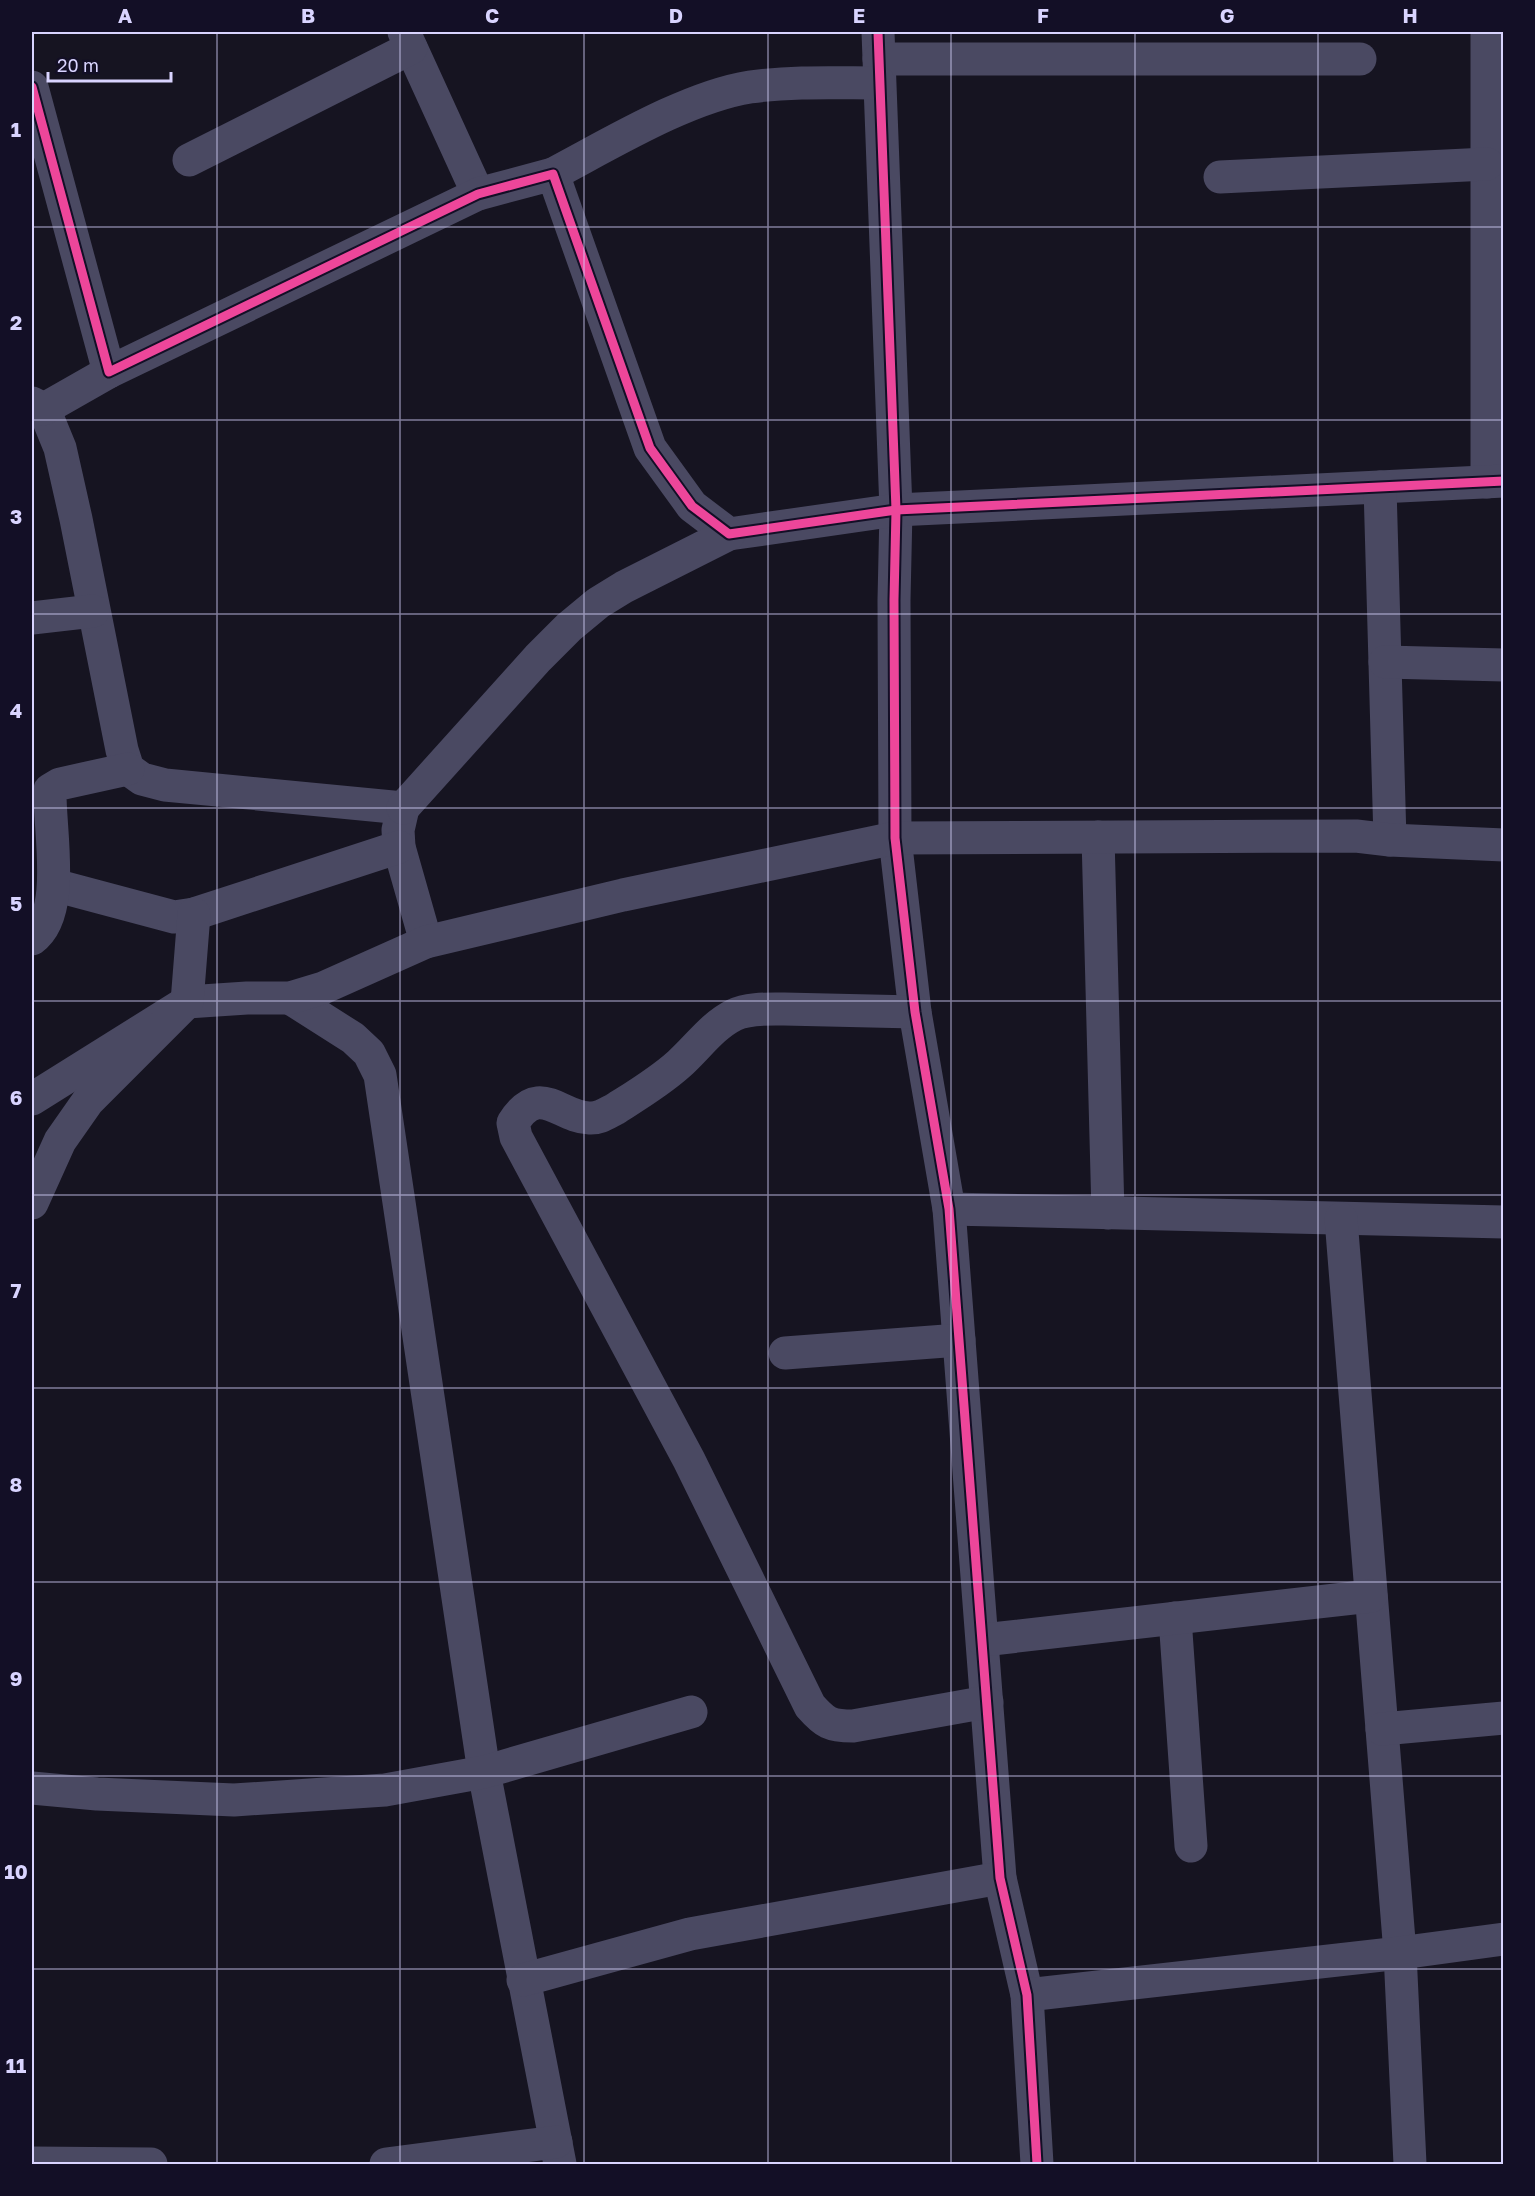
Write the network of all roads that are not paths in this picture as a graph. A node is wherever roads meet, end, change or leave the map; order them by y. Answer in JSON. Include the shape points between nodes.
{"nodes":[{"id":1,"x":1487,"y":32,"type":"edge"},
{"id":2,"x":407,"y":40,"type":"edge"},
{"id":3,"x":879,"y":58,"type":"edge"},
{"id":4,"x":1360,"y":59,"type":"dead end"},
{"id":5,"x":32,"y":87,"type":"edge"},
{"id":6,"x":1492,"y":144,"type":"edge"},
{"id":7,"x":189,"y":160,"type":"dead end"},
{"id":8,"x":553,"y":174,"type":"junction"},
{"id":9,"x":1220,"y":177,"type":"dead end"},
{"id":10,"x":478,"y":194,"type":"junction"},
{"id":11,"x":1495,"y":304,"type":"edge"},
{"id":12,"x":109,"y":372,"type":"junction"},
{"id":13,"x":38,"y":406,"type":"edge"},
{"id":14,"x":1495,"y":481,"type":"edge"},
{"id":15,"x":1380,"y":487,"type":"junction"},
{"id":16,"x":896,"y":510,"type":"junction"},
{"id":17,"x":729,"y":534,"type":"junction"},
{"id":18,"x":93,"y":611,"type":"junction"},
{"id":19,"x":32,"y":618,"type":"edge"},
{"id":20,"x":1385,"y":662,"type":"junction"},
{"id":21,"x":1503,"y":665,"type":"edge"},
{"id":22,"x":128,"y":769,"type":"junction"},
{"id":23,"x":41,"y":785,"type":"edge"},
{"id":24,"x":403,"y":808,"type":"junction"},
{"id":25,"x":1098,"y":837,"type":"junction"},
{"id":26,"x":895,"y":838,"type":"junction"},
{"id":27,"x":1390,"y":840,"type":"junction"},
{"id":28,"x":1503,"y":845,"type":"edge"},
{"id":29,"x":399,"y":847,"type":"junction"},
{"id":30,"x":54,"y":885,"type":"junction"},
{"id":31,"x":194,"y":914,"type":"junction"},
{"id":32,"x":32,"y":939,"type":"edge"},
{"id":33,"x":426,"y":942,"type":"junction"},
{"id":34,"x":290,"y":998,"type":"junction"},
{"id":35,"x":187,"y":1002,"type":"junction"},
{"id":36,"x":915,"y":1012,"type":"junction"},
{"id":37,"x":32,"y":1099,"type":"edge"},
{"id":38,"x":32,"y":1203,"type":"edge"},
{"id":39,"x":949,"y":1209,"type":"junction"},
{"id":40,"x":1108,"y":1213,"type":"junction"},
{"id":41,"x":1341,"y":1219,"type":"junction"},
{"id":42,"x":1503,"y":1222,"type":"edge"},
{"id":43,"x":959,"y":1340,"type":"junction"},
{"id":44,"x":785,"y":1353,"type":"dead end"},
{"id":45,"x":1371,"y":1596,"type":"junction"},
{"id":46,"x":1175,"y":1618,"type":"junction"},
{"id":47,"x":983,"y":1640,"type":"junction"},
{"id":48,"x":987,"y":1702,"type":"junction"},
{"id":49,"x":691,"y":1712,"type":"dead end"},
{"id":50,"x":1503,"y":1718,"type":"edge"},
{"id":51,"x":1382,"y":1729,"type":"junction"},
{"id":52,"x":484,"y":1772,"type":"junction"},
{"id":53,"x":32,"y":1788,"type":"edge"},
{"id":54,"x":1191,"y":1846,"type":"dead end"},
{"id":55,"x":1000,"y":1878,"type":"junction"},
{"id":56,"x":1503,"y":1939,"type":"edge"},
{"id":57,"x":1400,"y":1953,"type":"junction"},
{"id":58,"x":523,"y":1980,"type":"junction"},
{"id":59,"x":1028,"y":1995,"type":"junction"},
{"id":60,"x":558,"y":2153,"type":"edge"},
{"id":61,"x":32,"y":2163,"type":"edge"},
{"id":62,"x":151,"y":2164,"type":"edge"},
{"id":63,"x":386,"y":2164,"type":"edge"},
{"id":64,"x":1037,"y":2164,"type":"edge"},
{"id":65,"x":1410,"y":2164,"type":"edge"}],
"edges":[{"from":1,"to":6,"type":"street"},
{"from":2,"to":7,"type":"street"},
{"from":2,"to":10,"type":"street"},
{"from":3,"to":4,"type":"street"},
{"from":3,"to":8,"type":"street","via":[[790,83],[748,87],[713,97],[658,119]]},
{"from":3,"to":16,"type":"street"},
{"from":5,"to":12,"type":"street"},
{"from":6,"to":9,"type":"street"},
{"from":6,"to":11,"type":"street"},
{"from":8,"to":10,"type":"street"},
{"from":8,"to":17,"type":"street","via":[[650,448],[692,506]]},
{"from":10,"to":12,"type":"street"},
{"from":11,"to":14,"type":"street"},
{"from":12,"to":13,"type":"street"},
{"from":13,"to":18,"type":"street","via":[[60,448]]},
{"from":14,"to":15,"type":"street"},
{"from":15,"to":16,"type":"street"},
{"from":15,"to":20,"type":"street"},
{"from":16,"to":17,"type":"street"},
{"from":16,"to":26,"type":"street"},
{"from":17,"to":24,"type":"street","via":[[624,587],[569,627]]},
{"from":18,"to":19,"type":"street"},
{"from":18,"to":22,"type":"street"},
{"from":20,"to":21,"type":"street"},
{"from":20,"to":27,"type":"street"},
{"from":22,"to":23,"type":"street"},
{"from":22,"to":24,"type":"street","via":[[142,779],[165,785]]},
{"from":23,"to":30,"type":"street"},
{"from":24,"to":29,"type":"street"},
{"from":25,"to":26,"type":"street"},
{"from":25,"to":27,"type":"street","via":[[1356,836]]},
{"from":25,"to":40,"type":"street"},
{"from":26,"to":33,"type":"street","via":[[623,895]]},
{"from":26,"to":36,"type":"street"},
{"from":27,"to":28,"type":"street"},
{"from":29,"to":31,"type":"street"},
{"from":29,"to":33,"type":"street"},
{"from":30,"to":31,"type":"street","via":[[164,915]]},
{"from":30,"to":32,"type":"street","via":[[50,915]]},
{"from":31,"to":35,"type":"street"},
{"from":33,"to":34,"type":"street","via":[[323,988]]},
{"from":34,"to":35,"type":"street"},
{"from":34,"to":52,"type":"street","via":[[353,1038],[369,1053],[380,1075]]},
{"from":35,"to":37,"type":"street"},
{"from":35,"to":38,"type":"street","via":[[88,1101],[60,1141]]},
{"from":36,"to":39,"type":"street"},
{"from":36,"to":48,"type":"street","via":[[784,1009],[735,1014],[713,1029],[662,1078],[608,1113],[588,1119],[554,1105],[530,1105],[513,1123],[516,1137],[689,1460],[810,1706],[823,1721],[853,1726]]},
{"from":39,"to":40,"type":"street"},
{"from":39,"to":43,"type":"street"},
{"from":40,"to":41,"type":"street"},
{"from":41,"to":42,"type":"street"},
{"from":41,"to":45,"type":"street"},
{"from":43,"to":44,"type":"street"},
{"from":43,"to":47,"type":"street"},
{"from":45,"to":46,"type":"street"},
{"from":45,"to":51,"type":"street"},
{"from":46,"to":47,"type":"street"},
{"from":46,"to":54,"type":"street"},
{"from":47,"to":48,"type":"street"},
{"from":48,"to":55,"type":"street"},
{"from":49,"to":52,"type":"street"},
{"from":50,"to":51,"type":"street"},
{"from":51,"to":57,"type":"street"},
{"from":52,"to":53,"type":"street","via":[[385,1790],[234,1800]]},
{"from":52,"to":58,"type":"street"},
{"from":55,"to":58,"type":"street","via":[[690,1934]]},
{"from":55,"to":59,"type":"street"},
{"from":56,"to":57,"type":"street"},
{"from":57,"to":59,"type":"street"},
{"from":57,"to":65,"type":"street"},
{"from":58,"to":60,"type":"street"},
{"from":59,"to":64,"type":"street"},
{"from":60,"to":63,"type":"street"},
{"from":61,"to":62,"type":"street"}]}
